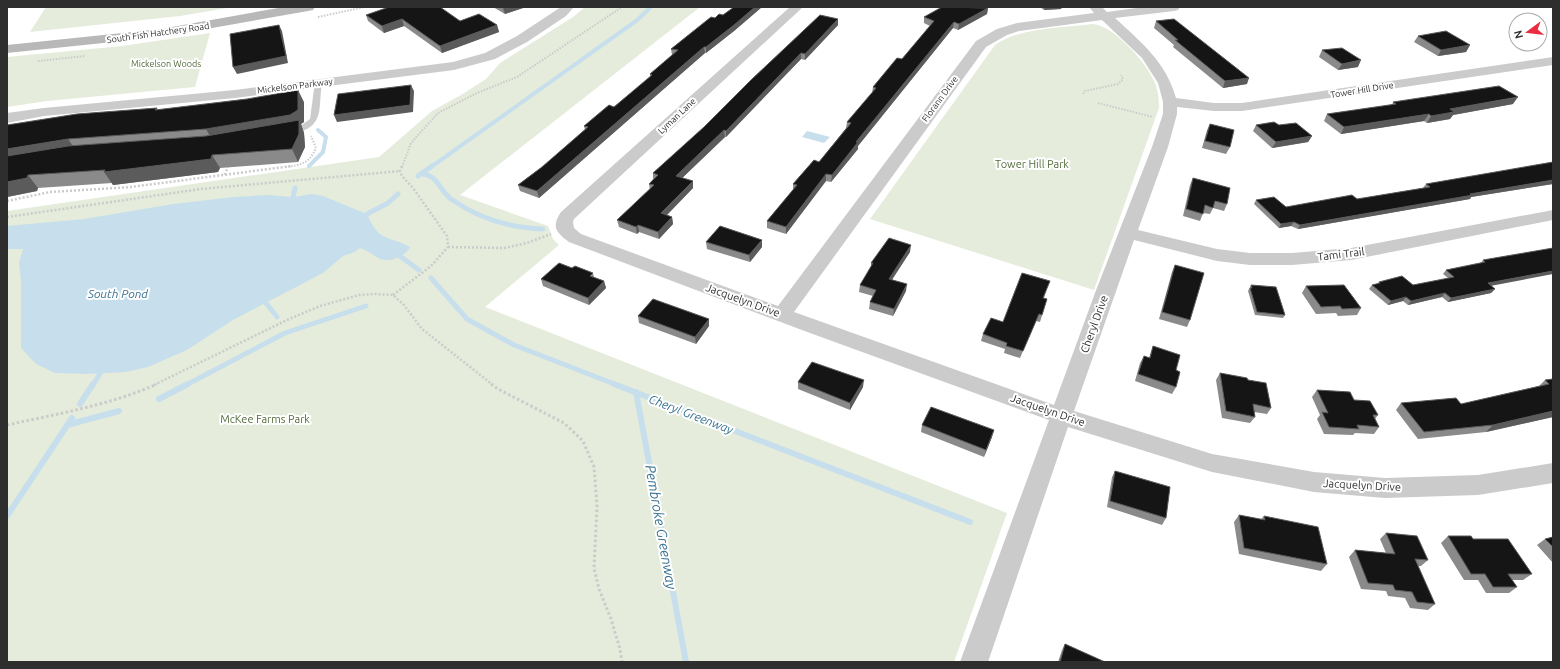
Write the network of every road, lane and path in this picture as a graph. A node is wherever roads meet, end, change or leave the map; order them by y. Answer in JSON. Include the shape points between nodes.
{"nodes":[{"id":1,"x":258,"y":7,"type":"edge"},
{"id":2,"x":308,"y":7,"type":"edge"},
{"id":3,"x":568,"y":7,"type":"edge"},
{"id":4,"x":622,"y":7,"type":"edge"},
{"id":5,"x":797,"y":7,"type":"edge"},
{"id":6,"x":1174,"y":7,"type":"edge"},
{"id":7,"x":1100,"y":11,"type":"edge"},
{"id":8,"x":7,"y":38,"type":"edge"},
{"id":9,"x":7,"y":49,"type":"edge"},
{"id":10,"x":1553,"y":61,"type":"edge"},
{"id":11,"x":1121,"y":75,"type":"dead end"},
{"id":12,"x":318,"y":84,"type":"junction"},
{"id":13,"x":1083,"y":94,"type":"dead end"},
{"id":14,"x":1098,"y":103,"type":"dead end"},
{"id":15,"x":1169,"y":111,"type":"junction"},
{"id":16,"x":7,"y":118,"type":"edge"},
{"id":17,"x":307,"y":127,"type":"junction"},
{"id":18,"x":284,"y":134,"type":"edge"},
{"id":19,"x":229,"y":162,"type":"edge"},
{"id":20,"x":400,"y":171,"type":"junction"},
{"id":21,"x":225,"y":175,"type":"junction"},
{"id":22,"x":7,"y":201,"type":"edge"},
{"id":23,"x":1553,"y":215,"type":"edge"},
{"id":24,"x":7,"y":217,"type":"edge"},
{"id":25,"x":565,"y":230,"type":"junction"},
{"id":26,"x":1128,"y":233,"type":"junction"},
{"id":27,"x":448,"y":247,"type":"junction"},
{"id":28,"x":393,"y":295,"type":"junction"},
{"id":29,"x":782,"y":315,"type":"junction"},
{"id":30,"x":1061,"y":416,"type":"junction"},
{"id":31,"x":7,"y":425,"type":"edge"},
{"id":32,"x":1553,"y":473,"type":"edge"},
{"id":33,"x":622,"y":662,"type":"edge"},
{"id":34,"x":974,"y":662,"type":"edge"}],
"edges":[{"from":1,"to":8,"type":"main road","name":"South Fish Hatchery Road","via":[[142,25]]},
{"from":2,"to":9,"type":"main road","name":"South Fish Hatchery Road","via":[[161,33]]},
{"from":3,"to":12,"type":"street","name":"Mickelson Parkway","via":[[522,39],[490,56],[454,66]]},
{"from":4,"to":20,"type":"path","via":[[517,77],[477,93],[438,113],[411,143]]},
{"from":5,"to":25,"type":"street","name":"Lyman Lane","via":[[567,216],[564,222]]},
{"from":6,"to":7,"type":"street","name":"Florann Drive"},
{"from":7,"to":15,"type":"street","via":[[1147,55],[1165,83]]},
{"from":7,"to":29,"type":"street","name":"Florann Drive","via":[[1017,27],[981,44]]},
{"from":10,"to":15,"type":"street","name":"Tower Hill Drive","via":[[1248,106]]},
{"from":11,"to":13,"type":"path","via":[[1122,79],[1118,84],[1085,91]]},
{"from":12,"to":16,"type":"street","name":"Mickelson Parkway"},
{"from":12,"to":17,"type":"lane","via":[[317,114]]},
{"from":14,"to":15,"type":"path"},
{"from":15,"to":26,"type":"street","name":"Cheryl Drive","via":[[1160,147]]},
{"from":17,"to":18,"type":"lane"},
{"from":17,"to":21,"type":"path","via":[[316,148],[312,157],[301,165]]},
{"from":19,"to":21,"type":"path"},
{"from":20,"to":24,"type":"path","via":[[332,179],[228,186]]},
{"from":20,"to":27,"type":"path","via":[[447,236]]},
{"from":21,"to":22,"type":"path","via":[[131,187],[50,192]]},
{"from":23,"to":26,"type":"street","name":"Tami Trail","via":[[1352,254],[1292,259],[1250,259],[1217,255]]},
{"from":25,"to":27,"type":"path","via":[[504,248]]},
{"from":25,"to":29,"type":"street","name":"Jacquelyn Drive","via":[[575,238]]},
{"from":26,"to":30,"type":"street","name":"Cheryl Drive"},
{"from":27,"to":28,"type":"path","via":[[431,266]]},
{"from":28,"to":31,"type":"path","via":[[359,295],[320,306],[141,391]]},
{"from":28,"to":33,"type":"path","via":[[422,328],[457,358],[498,389],[564,423],[583,441],[594,466],[597,507],[594,568]]},
{"from":29,"to":30,"type":"street","name":"Jacquelyn Drive"},
{"from":30,"to":32,"type":"street","name":"Jacquelyn Drive","via":[[1212,464],[1314,482],[1385,488],[1478,485]]},
{"from":30,"to":34,"type":"street","name":"Cheryl Drive"}]}
